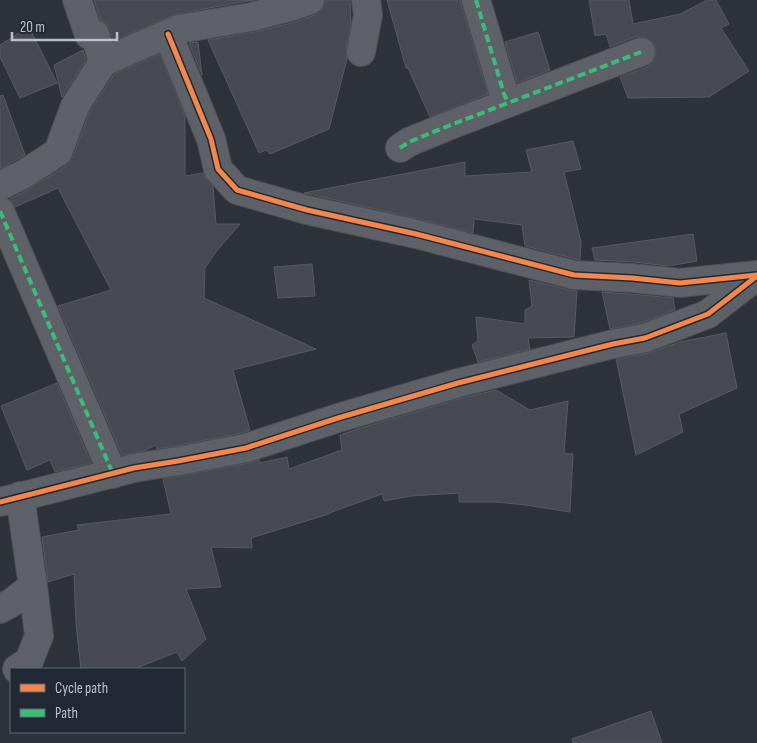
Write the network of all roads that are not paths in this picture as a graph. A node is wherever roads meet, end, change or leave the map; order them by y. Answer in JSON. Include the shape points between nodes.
{"nodes":[{"id":1,"x":77,"y":0,"type":"edge"},
{"id":2,"x":310,"y":0,"type":"edge"},
{"id":3,"x":366,"y":0,"type":"edge"},
{"id":4,"x":476,"y":0,"type":"edge"},
{"id":5,"x":168,"y":34,"type":"junction"},
{"id":6,"x":361,"y":52,"type":"dead end"},
{"id":7,"x":641,"y":52,"type":"dead end"},
{"id":8,"x":103,"y":62,"type":"junction"},
{"id":9,"x":508,"y":104,"type":"junction"},
{"id":10,"x":400,"y":148,"type":"dead end"},
{"id":11,"x":0,"y":186,"type":"edge"},
{"id":12,"x":0,"y":211,"type":"edge"},
{"id":13,"x":757,"y":275,"type":"edge"},
{"id":14,"x":112,"y":474,"type":"junction"},
{"id":15,"x":10,"y":499,"type":"edge"},
{"id":16,"x":33,"y":586,"type":"junction"},
{"id":17,"x":0,"y":609,"type":"edge"},
{"id":18,"x":18,"y":668,"type":"edge"}],
"edges":[{"from":1,"to":8,"type":"street","via":[[89,35],[95,34]]},
{"from":2,"to":5,"type":"street","via":[[251,17],[179,29]]},
{"from":3,"to":6,"type":"street","via":[[368,15]]},
{"from":4,"to":9,"type":"street"},
{"from":5,"to":8,"type":"street"},
{"from":5,"to":13,"type":"street","via":[[211,139],[218,169],[237,190],[574,275],[680,283]]},
{"from":7,"to":9,"type":"street"},
{"from":8,"to":11,"type":"street","via":[[75,106],[58,152]]},
{"from":9,"to":10,"type":"street"},
{"from":12,"to":14,"type":"street"},
{"from":13,"to":14,"type":"street","via":[[708,314],[645,338],[458,383],[246,448]]},
{"from":14,"to":15,"type":"street"},
{"from":15,"to":16,"type":"street"},
{"from":16,"to":17,"type":"street"},
{"from":16,"to":18,"type":"street","via":[[39,636],[29,661]]}]}
